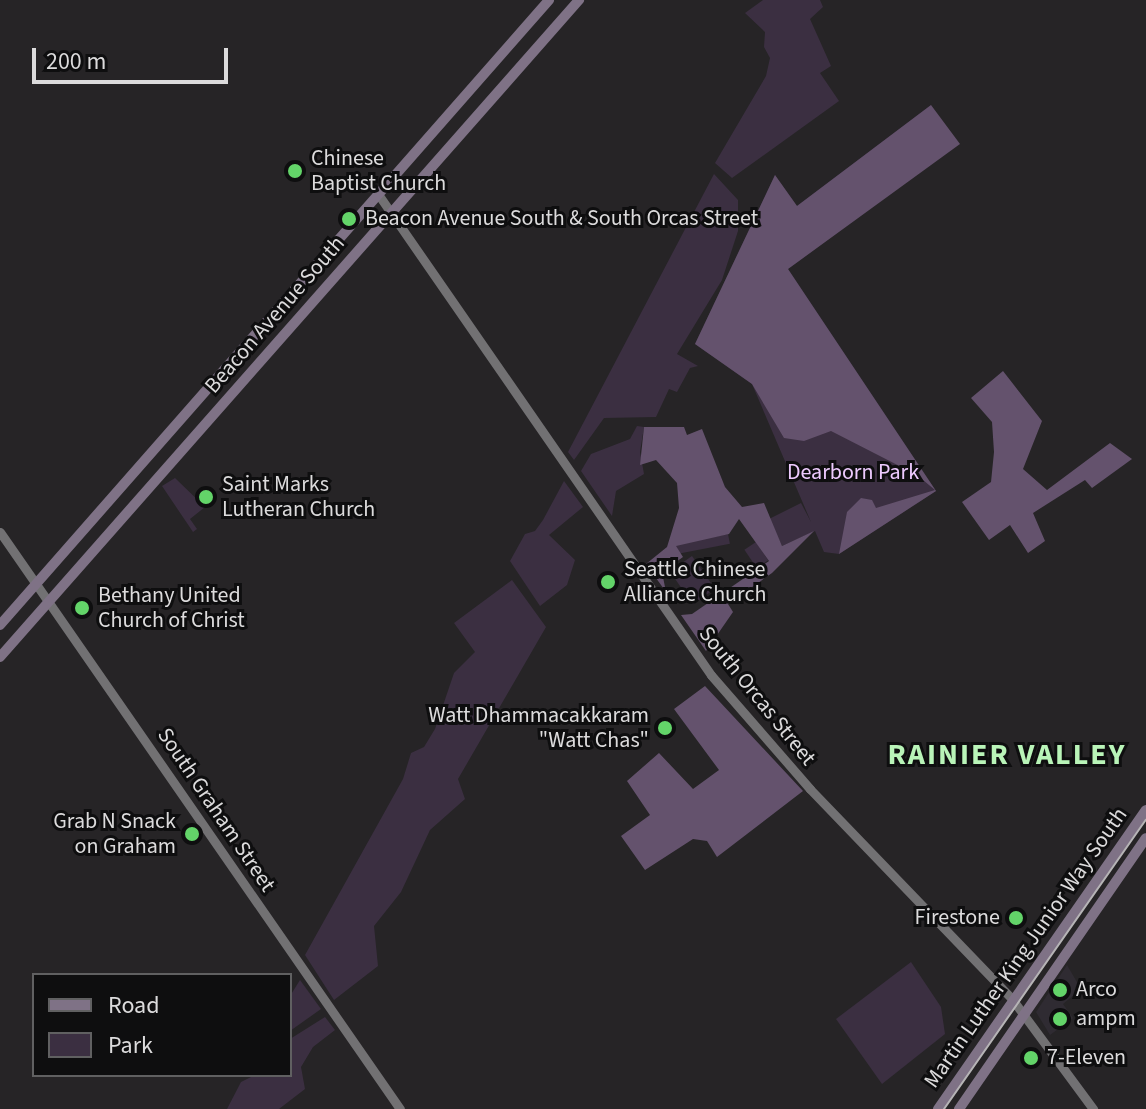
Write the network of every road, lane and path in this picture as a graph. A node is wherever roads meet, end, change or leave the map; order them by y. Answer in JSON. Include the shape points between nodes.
{"nodes":[{"id":1,"x":549,"y":0,"type":"edge"},
{"id":2,"x":579,"y":0,"type":"edge"},
{"id":3,"x":378,"y":194,"type":"junction"},
{"id":4,"x":392,"y":212,"type":"junction"},
{"id":5,"x":0,"y":532,"type":"edge"},
{"id":6,"x":36,"y":584,"type":"junction"},
{"id":7,"x":48,"y":600,"type":"junction"},
{"id":8,"x":0,"y":625,"type":"edge"},
{"id":9,"x":0,"y":657,"type":"edge"},
{"id":10,"x":1146,"y":810,"type":"edge"},
{"id":11,"x":1146,"y":838,"type":"edge"},
{"id":12,"x":1012,"y":999,"type":"junction"},
{"id":13,"x":1024,"y":1014,"type":"junction"},
{"id":14,"x":400,"y":1109,"type":"edge"},
{"id":15,"x":938,"y":1109,"type":"edge"},
{"id":16,"x":959,"y":1109,"type":"edge"},
{"id":17,"x":1093,"y":1109,"type":"edge"}],
"edges":[{"from":1,"to":3,"type":"main road","name":"Beacon Avenue South"},
{"from":2,"to":4,"type":"main road","name":"Beacon Avenue South"},
{"from":3,"to":4,"type":"street","name":"South Orcas Street"},
{"from":3,"to":6,"type":"main road","name":"Beacon Avenue South"},
{"from":4,"to":7,"type":"main road","name":"Beacon Avenue South"},
{"from":4,"to":12,"type":"street","name":"South Orcas Street","via":[[711,675],[810,789]]},
{"from":5,"to":6,"type":"street","name":"South Graham Street"},
{"from":6,"to":7,"type":"street","name":"South Graham Street"},
{"from":6,"to":8,"type":"main road","name":"Beacon Avenue South"},
{"from":7,"to":9,"type":"main road","name":"Beacon Avenue South"},
{"from":7,"to":14,"type":"street","name":"South Graham Street"},
{"from":10,"to":12,"type":"main road","name":"Martin Luther King Junior Way South"},
{"from":11,"to":13,"type":"main road","name":"Martin Luther King Junior Way South"},
{"from":12,"to":13,"type":"street","name":"South Orcas Street"},
{"from":12,"to":15,"type":"main road","name":"Martin Luther King Junior Way South"},
{"from":13,"to":16,"type":"main road","name":"Martin Luther King Junior Way South"},
{"from":13,"to":17,"type":"street","name":"South Orcas Street"}]}
